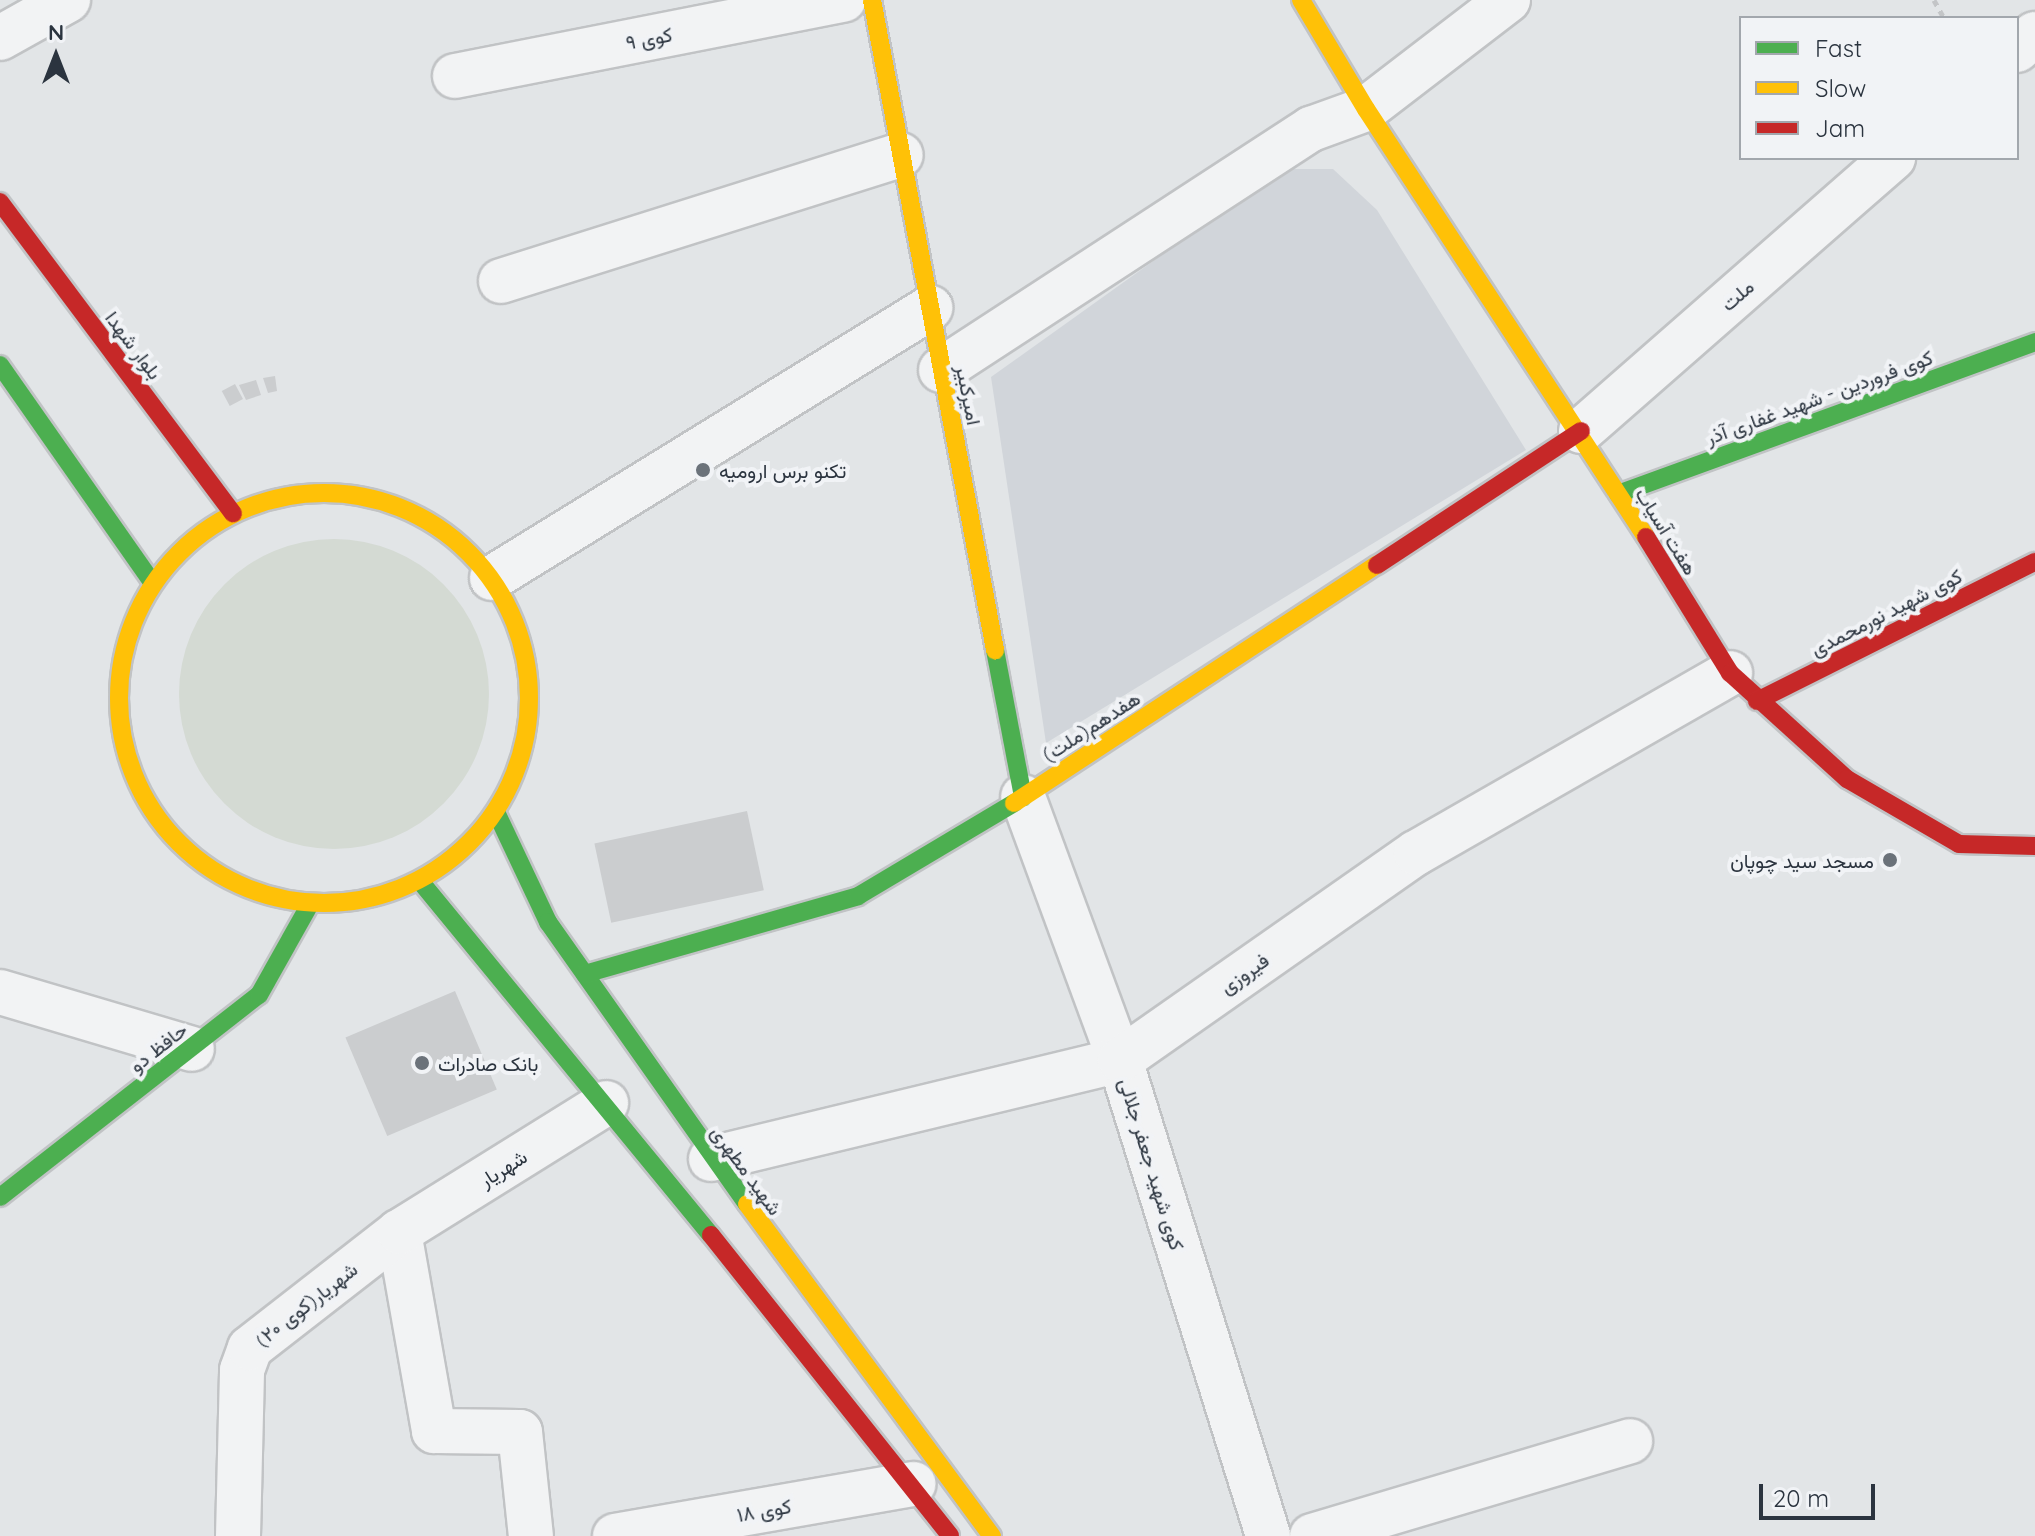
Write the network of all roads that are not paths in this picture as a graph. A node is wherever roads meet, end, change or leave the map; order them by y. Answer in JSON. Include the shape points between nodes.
{"nodes":[{"id":1,"x":68,"y":0,"type":"edge"},
{"id":2,"x":844,"y":0,"type":"edge"},
{"id":3,"x":872,"y":0,"type":"edge"},
{"id":4,"x":1301,"y":0,"type":"edge"},
{"id":5,"x":1508,"y":0,"type":"edge"},
{"id":6,"x":2035,"y":34,"type":"edge"},
{"id":7,"x":0,"y":38,"type":"edge"},
{"id":8,"x":2019,"y":48,"type":"edge"},
{"id":9,"x":455,"y":76,"type":"dead end"},
{"id":10,"x":1366,"y":109,"type":"junction"},
{"id":11,"x":901,"y":155,"type":"junction"},
{"id":12,"x":1891,"y":160,"type":"edge"},
{"id":13,"x":0,"y":202,"type":"edge"},
{"id":14,"x":501,"y":281,"type":"dead end"},
{"id":15,"x":930,"y":308,"type":"junction"},
{"id":16,"x":2035,"y":342,"type":"edge"},
{"id":17,"x":0,"y":365,"type":"edge"},
{"id":18,"x":941,"y":370,"type":"junction"},
{"id":19,"x":1581,"y":431,"type":"junction"},
{"id":20,"x":1618,"y":494,"type":"junction"},
{"id":21,"x":233,"y":513,"type":"junction"},
{"id":22,"x":2035,"y":562,"type":"edge"},
{"id":23,"x":492,"y":578,"type":"junction"},
{"id":24,"x":152,"y":582,"type":"junction"},
{"id":25,"x":1744,"y":687,"type":"junction"},
{"id":26,"x":1023,"y":797,"type":"junction"},
{"id":27,"x":496,"y":812,"type":"junction"},
{"id":28,"x":2035,"y":846,"type":"edge"},
{"id":29,"x":420,"y":881,"type":"junction"},
{"id":30,"x":310,"y":904,"type":"junction"},
{"id":31,"x":585,"y":974,"type":"junction"},
{"id":32,"x":0,"y":992,"type":"edge"},
{"id":33,"x":192,"y":1049,"type":"junction"},
{"id":34,"x":1120,"y":1060,"type":"junction"},
{"id":35,"x":606,"y":1103,"type":"junction"},
{"id":36,"x":711,"y":1159,"type":"junction"},
{"id":37,"x":0,"y":1197,"type":"edge"},
{"id":38,"x":399,"y":1232,"type":"junction"},
{"id":39,"x":1630,"y":1441,"type":"dead end"},
{"id":40,"x":913,"y":1484,"type":"junction"},
{"id":41,"x":238,"y":1536,"type":"edge"},
{"id":42,"x":531,"y":1536,"type":"edge"},
{"id":43,"x":615,"y":1536,"type":"edge"},
{"id":44,"x":950,"y":1536,"type":"edge"},
{"id":45,"x":992,"y":1536,"type":"edge"},
{"id":46,"x":1268,"y":1536,"type":"edge"},
{"id":47,"x":1312,"y":1536,"type":"edge"}],
"edges":[{"from":1,"to":7,"type":"street"},
{"from":2,"to":9,"type":"street","name":"کوی ۹"},
{"from":3,"to":11,"type":"street","name":"امیرکبیر"},
{"from":4,"to":10,"type":"street","name":"هفت آسیاب"},
{"from":5,"to":10,"type":"street"},
{"from":6,"to":8,"type":"street"},
{"from":10,"to":18,"type":"street","via":[[1311,129]]},
{"from":10,"to":19,"type":"street","name":"هفت آسیاب"},
{"from":11,"to":14,"type":"street"},
{"from":11,"to":15,"type":"street","name":"امیرکبیر"},
{"from":12,"to":19,"type":"street","name":"ملت"},
{"from":13,"to":21,"type":"street","name":"بلوار شهدا"},
{"from":15,"to":18,"type":"street","name":"امیرکبیر"},
{"from":15,"to":23,"type":"street"},
{"from":16,"to":20,"type":"street","name":"کوی فروردین - شهید غفاری آذر"},
{"from":17,"to":24,"type":"street"},
{"from":18,"to":26,"type":"street","name":"امیرکبیر"},
{"from":19,"to":20,"type":"street","name":"هفت آسیاب"},
{"from":19,"to":26,"type":"street","name":"هفدهم(ملت)"},
{"from":20,"to":25,"type":"street","name":"هفت آسیاب"},
{"from":21,"to":23,"type":"street","via":[[284,496],[337,493],[390,503],[438,527]]},
{"from":21,"to":24,"type":"street","via":[[188,543]]},
{"from":22,"to":25,"type":"street","name":"کوی شهید نورمحمدی"},
{"from":23,"to":27,"type":"street","via":[[509,606],[527,658],[530,711],[520,764]]},
{"from":24,"to":30,"type":"street","via":[[128,631],[118,683],[121,737],[138,788],[168,833],[208,869],[257,893]]},
{"from":25,"to":28,"type":"street","name":"هفت آسیاب","via":[[1847,779],[1959,844]]},
{"from":25,"to":34,"type":"street","name":"فیروزی","via":[[1416,853]]},
{"from":26,"to":31,"type":"street","name":"هفدهم(ملت)","via":[[858,896]]},
{"from":26,"to":34,"type":"street","name":"کوی شهید جعفر جلالی"},
{"from":27,"to":29,"type":"street","via":[[466,847]]},
{"from":27,"to":31,"type":"street","name":"شهید مطهری","via":[[548,922]]},
{"from":29,"to":30,"type":"street","via":[[366,900]]},
{"from":29,"to":35,"type":"street"},
{"from":30,"to":33,"type":"street","name":"حافظ دو","via":[[259,995]]},
{"from":31,"to":36,"type":"street","name":"شهید مطهری"},
{"from":32,"to":33,"type":"street"},
{"from":33,"to":37,"type":"street","name":"حافظ دو"},
{"from":34,"to":36,"type":"street","name":"فیروزی"},
{"from":34,"to":46,"type":"street","name":"کوی شهید جعفر جلالی"},
{"from":35,"to":38,"type":"street","name":"شهریار"},
{"from":35,"to":40,"type":"street"},
{"from":36,"to":45,"type":"street","name":"شهید مطهری"},
{"from":38,"to":41,"type":"street","name":"شهریار(کوی ۲۰)","via":[[250,1348],[242,1370]]},
{"from":38,"to":42,"type":"street","via":[[434,1431],[520,1432]]},
{"from":39,"to":47,"type":"street"},
{"from":40,"to":43,"type":"street","name":"کوی ۱۸"},
{"from":40,"to":44,"type":"street"}]}
